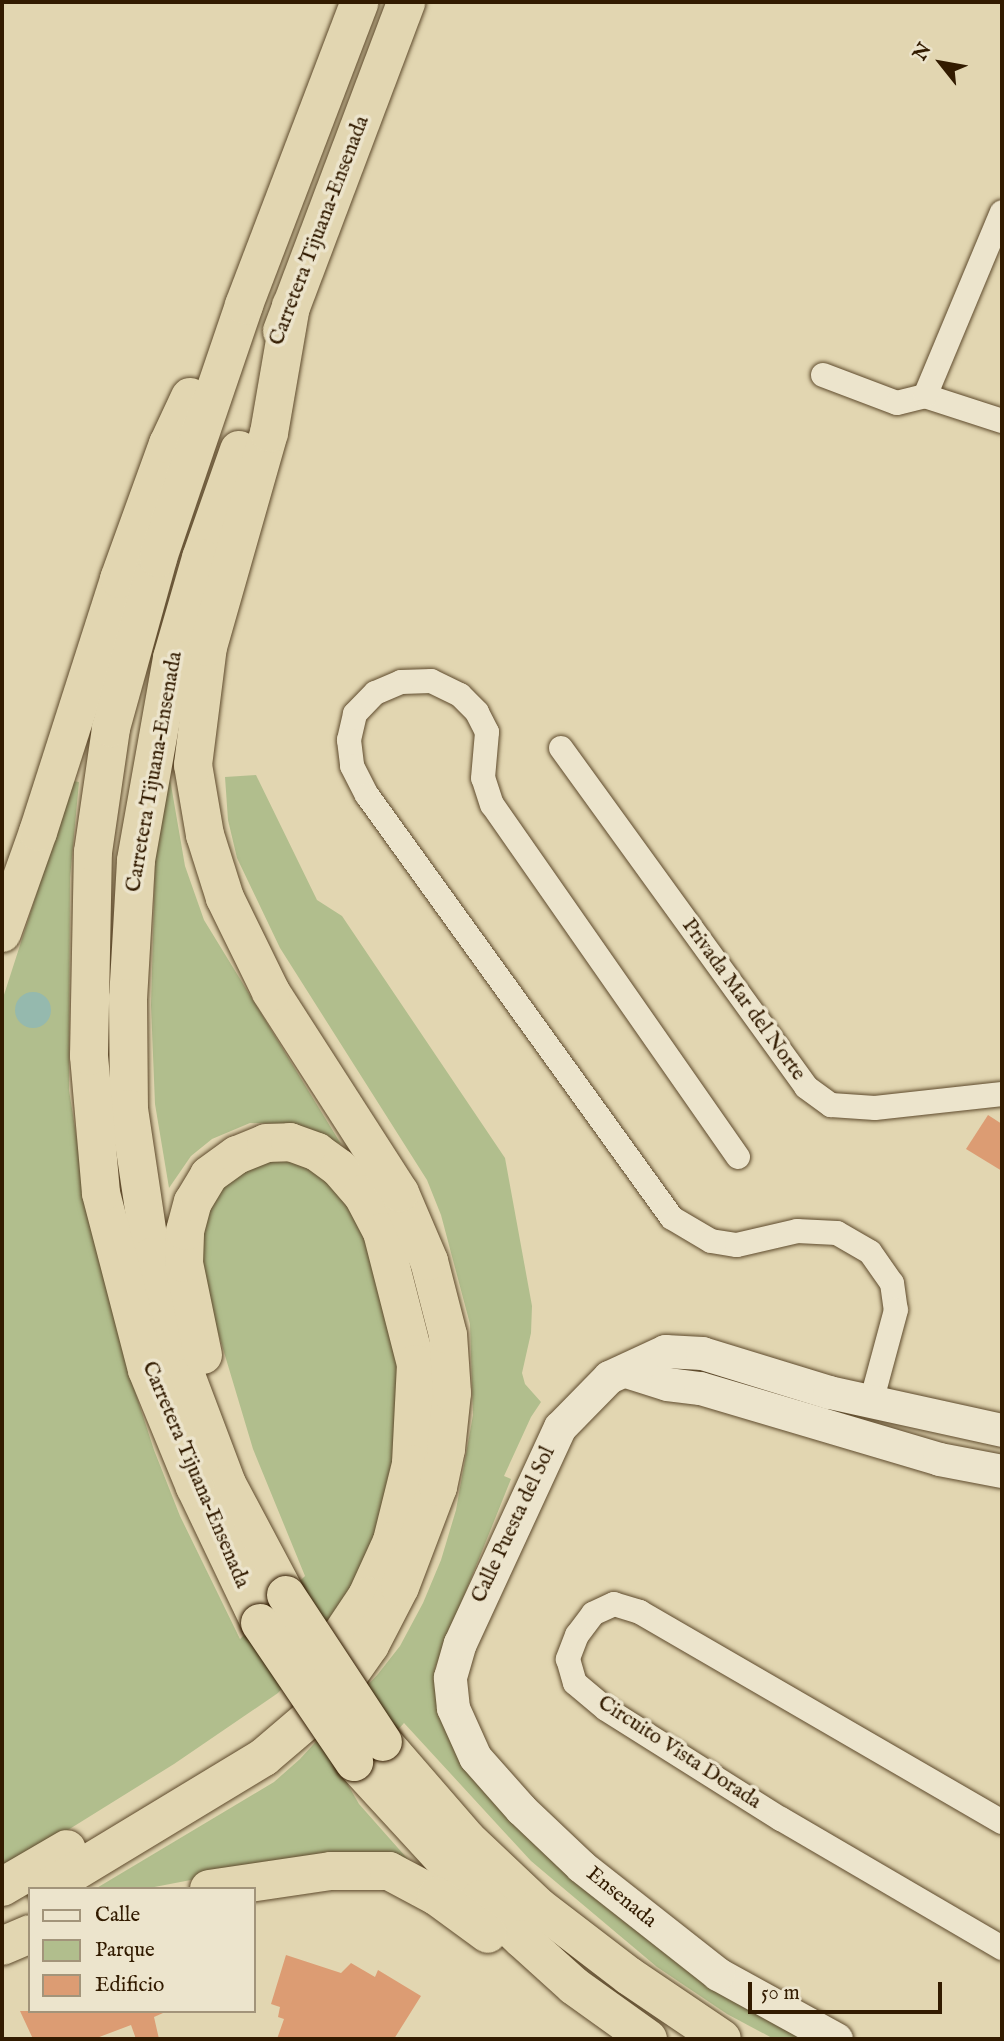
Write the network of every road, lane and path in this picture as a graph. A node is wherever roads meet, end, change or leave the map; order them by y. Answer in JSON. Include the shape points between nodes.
{"nodes":[{"id":1,"x":360,"y":2,"type":"edge"},
{"id":2,"x":407,"y":2,"type":"edge"},
{"id":3,"x":1002,"y":212,"type":"edge"},
{"id":4,"x":244,"y":305,"type":"junction"},
{"id":5,"x":291,"y":306,"type":"junction"},
{"id":6,"x":823,"y":375,"type":"dead end"},
{"id":7,"x":925,"y":396,"type":"junction"},
{"id":8,"x":1002,"y":421,"type":"edge"},
{"id":9,"x":561,"y":748,"type":"dead end"},
{"id":10,"x":2,"y":933,"type":"edge"},
{"id":11,"x":1002,"y":1094,"type":"edge"},
{"id":12,"x":738,"y":1157,"type":"dead end"},
{"id":13,"x":626,"y":1371,"type":"junction"},
{"id":14,"x":872,"y":1399,"type":"junction"},
{"id":15,"x":945,"y":1418,"type":"junction"},
{"id":16,"x":1002,"y":1430,"type":"edge"},
{"id":17,"x":939,"y":1459,"type":"junction"},
{"id":18,"x":1002,"y":1471,"type":"edge"},
{"id":19,"x":227,"y":1484,"type":"junction"},
{"id":20,"x":453,"y":1708,"type":"joint"},
{"id":21,"x":369,"y":1752,"type":"junction"},
{"id":22,"x":1002,"y":1822,"type":"edge"},
{"id":23,"x":2,"y":1887,"type":"edge"},
{"id":24,"x":49,"y":1887,"type":"edge"},
{"id":25,"x":223,"y":1887,"type":"edge"},
{"id":26,"x":28,"y":1899,"type":"edge"},
{"id":27,"x":2,"y":1915,"type":"edge"},
{"id":28,"x":28,"y":1935,"type":"edge"},
{"id":29,"x":2,"y":1946,"type":"edge"},
{"id":30,"x":1002,"y":1948,"type":"edge"},
{"id":31,"x":574,"y":1986,"type":"junction"},
{"id":32,"x":648,"y":2039,"type":"edge"},
{"id":33,"x":722,"y":2039,"type":"edge"},
{"id":34,"x":836,"y":2039,"type":"edge"}],
"edges":[{"from":1,"to":4,"type":"highway","name":"Carretera Tijuana–Ensenada"},
{"from":2,"to":5,"type":"highway","name":"Carretera Tijuana–Ensenada"},
{"from":3,"to":7,"type":"street"},
{"from":4,"to":10,"type":"highway","via":[[202,370],[168,444]]},
{"from":4,"to":21,"type":"highway","name":"Carretera Tijuana–Ensenada","bridge":true,"via":[[158,558],[111,728],[93,852],[89,1056],[101,1193],[146,1370],[260,1623]]},
{"from":5,"to":19,"type":"highway","name":"Carretera Tijuana–Ensenada","via":[[201,558],[172,659],[136,861],[128,998],[129,1109],[151,1257],[187,1378]]},
{"from":5,"to":24,"type":"highway","via":[[269,433],[208,647],[193,765],[205,835],[225,898],[271,992],[400,1193],[429,1261],[448,1335],[452,1393],[446,1449],[438,1487],[400,1587],[370,1645],[332,1699],[264,1757]]},
{"from":6,"to":7,"type":"street","via":[[897,403]]},
{"from":7,"to":8,"type":"street"},
{"from":9,"to":11,"type":"street","name":"Privada Mar del Norte","via":[[806,1087],[831,1105],[875,1108]]},
{"from":12,"to":14,"type":"street","via":[[492,805],[483,778],[486,732],[477,712],[460,695],[431,681],[401,682],[375,692],[355,714],[349,740],[352,766],[368,795],[672,1218],[711,1241],[737,1245],[797,1231],[837,1233],[870,1252],[892,1283],[896,1310]]},
{"from":13,"to":14,"type":"street","name":"Calle Puesta del Sol","via":[[665,1351],[702,1353],[829,1392]]},
{"from":13,"to":17,"type":"street","via":[[700,1388]]},
{"from":13,"to":20,"type":"street","name":"Calle Puesta del Sol","via":[[609,1377],[559,1427],[460,1643],[450,1677]]},
{"from":14,"to":15,"type":"street","name":"Calle Puesta del Sol"},
{"from":15,"to":16,"type":"street","name":"Calle Puesta del Sol"},
{"from":15,"to":17,"type":"street"},
{"from":17,"to":18,"type":"street"},
{"from":19,"to":21,"type":"highway","name":"Carretera Tijuana–Ensenada","bridge":true},
{"from":19,"to":23,"type":"highway","via":[[214,1397],[184,1263],[186,1231],[193,1202],[209,1175],[266,1143],[290,1142],[317,1152],[339,1168],[362,1195],[382,1232],[396,1275],[416,1364],[411,1464],[392,1541],[367,1596],[316,1676],[250,1737]]},
{"from":20,"to":34,"type":"street","name":"Ensenada","via":[[475,1757],[581,1866],[718,1974]]},
{"from":21,"to":31,"type":"highway","name":"Carretera Tijuana–Ensenada","via":[[480,1899]]},
{"from":21,"to":33,"type":"highway","name":"Carretera Tijuana–Ensenada","via":[[539,1907]]},
{"from":22,"to":30,"type":"street","name":"Circuito Vista Dorada","via":[[640,1612],[614,1604],[593,1614],[577,1635],[568,1659],[575,1683],[606,1709],[781,1819]]},
{"from":25,"to":31,"type":"highway","via":[[331,1871],[389,1871],[436,1896]]},
{"from":26,"to":27,"type":"highway"},
{"from":28,"to":29,"type":"highway"},
{"from":31,"to":32,"type":"highway","name":"Carretera Tijuana–Ensenada"}]}
